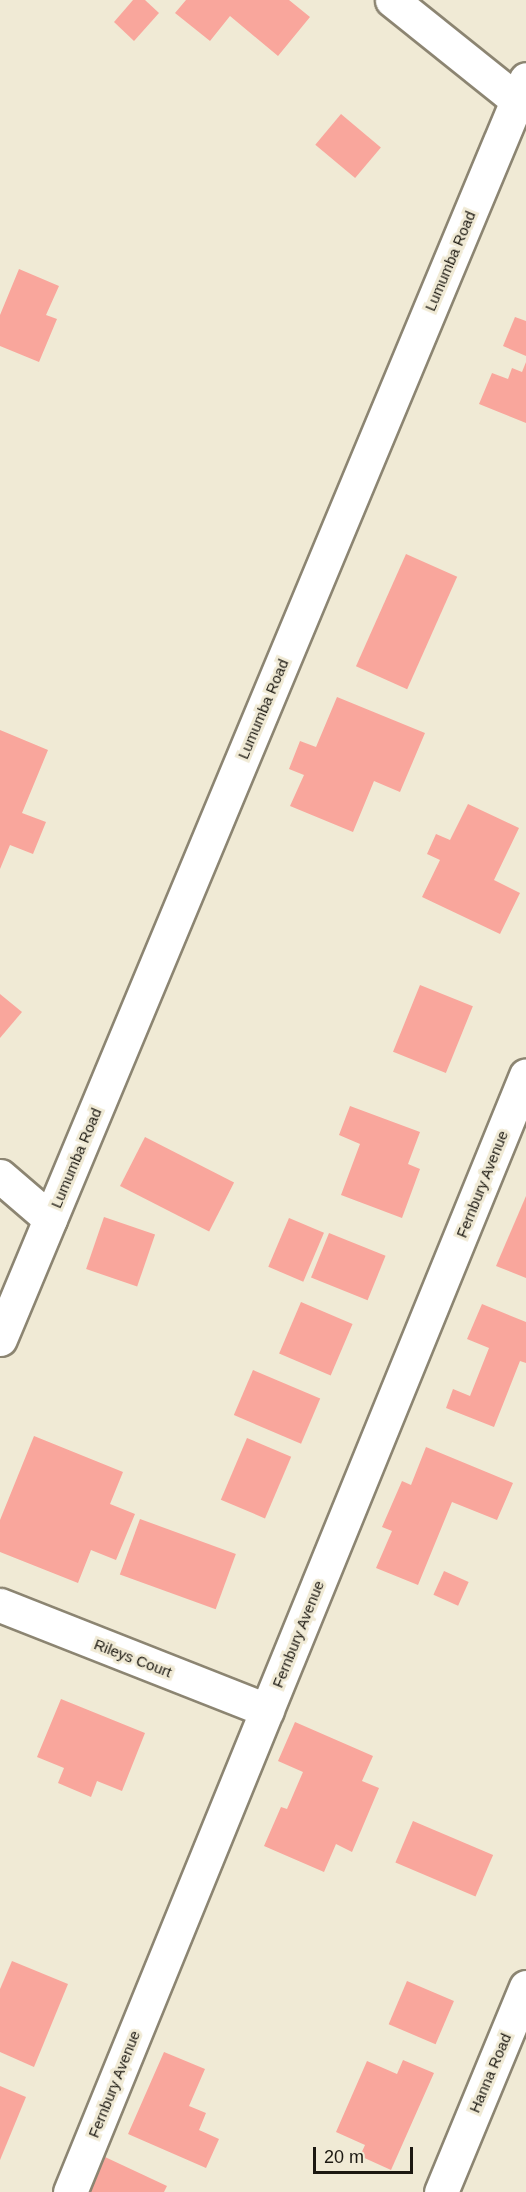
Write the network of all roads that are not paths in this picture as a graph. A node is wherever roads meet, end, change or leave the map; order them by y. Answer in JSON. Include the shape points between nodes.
{"nodes":[{"id":1,"x":392,"y":0,"type":"edge"},
{"id":2,"x":522,"y":90,"type":"edge"},
{"id":3,"x":526,"y":1076,"type":"edge"},
{"id":4,"x":0,"y":1176,"type":"edge"},
{"id":5,"x":50,"y":1219,"type":"junction"},
{"id":6,"x":0,"y":1339,"type":"edge"},
{"id":7,"x":0,"y":1605,"type":"edge"},
{"id":8,"x":267,"y":1710,"type":"junction"},
{"id":9,"x":526,"y":1987,"type":"edge"},
{"id":10,"x":70,"y":2192,"type":"edge"},
{"id":11,"x":441,"y":2192,"type":"edge"}],
"edges":[{"from":1,"to":2,"type":"street"},
{"from":2,"to":5,"type":"street","name":"Lumumba Road"},
{"from":3,"to":8,"type":"street","name":"Fernbury Avenue"},
{"from":4,"to":5,"type":"street"},
{"from":5,"to":6,"type":"street","name":"Lumumba Road"},
{"from":7,"to":8,"type":"street","name":"Rileys Court"},
{"from":8,"to":10,"type":"street","name":"Fernbury Avenue"},
{"from":9,"to":11,"type":"street","name":"Hanna Road"}]}
